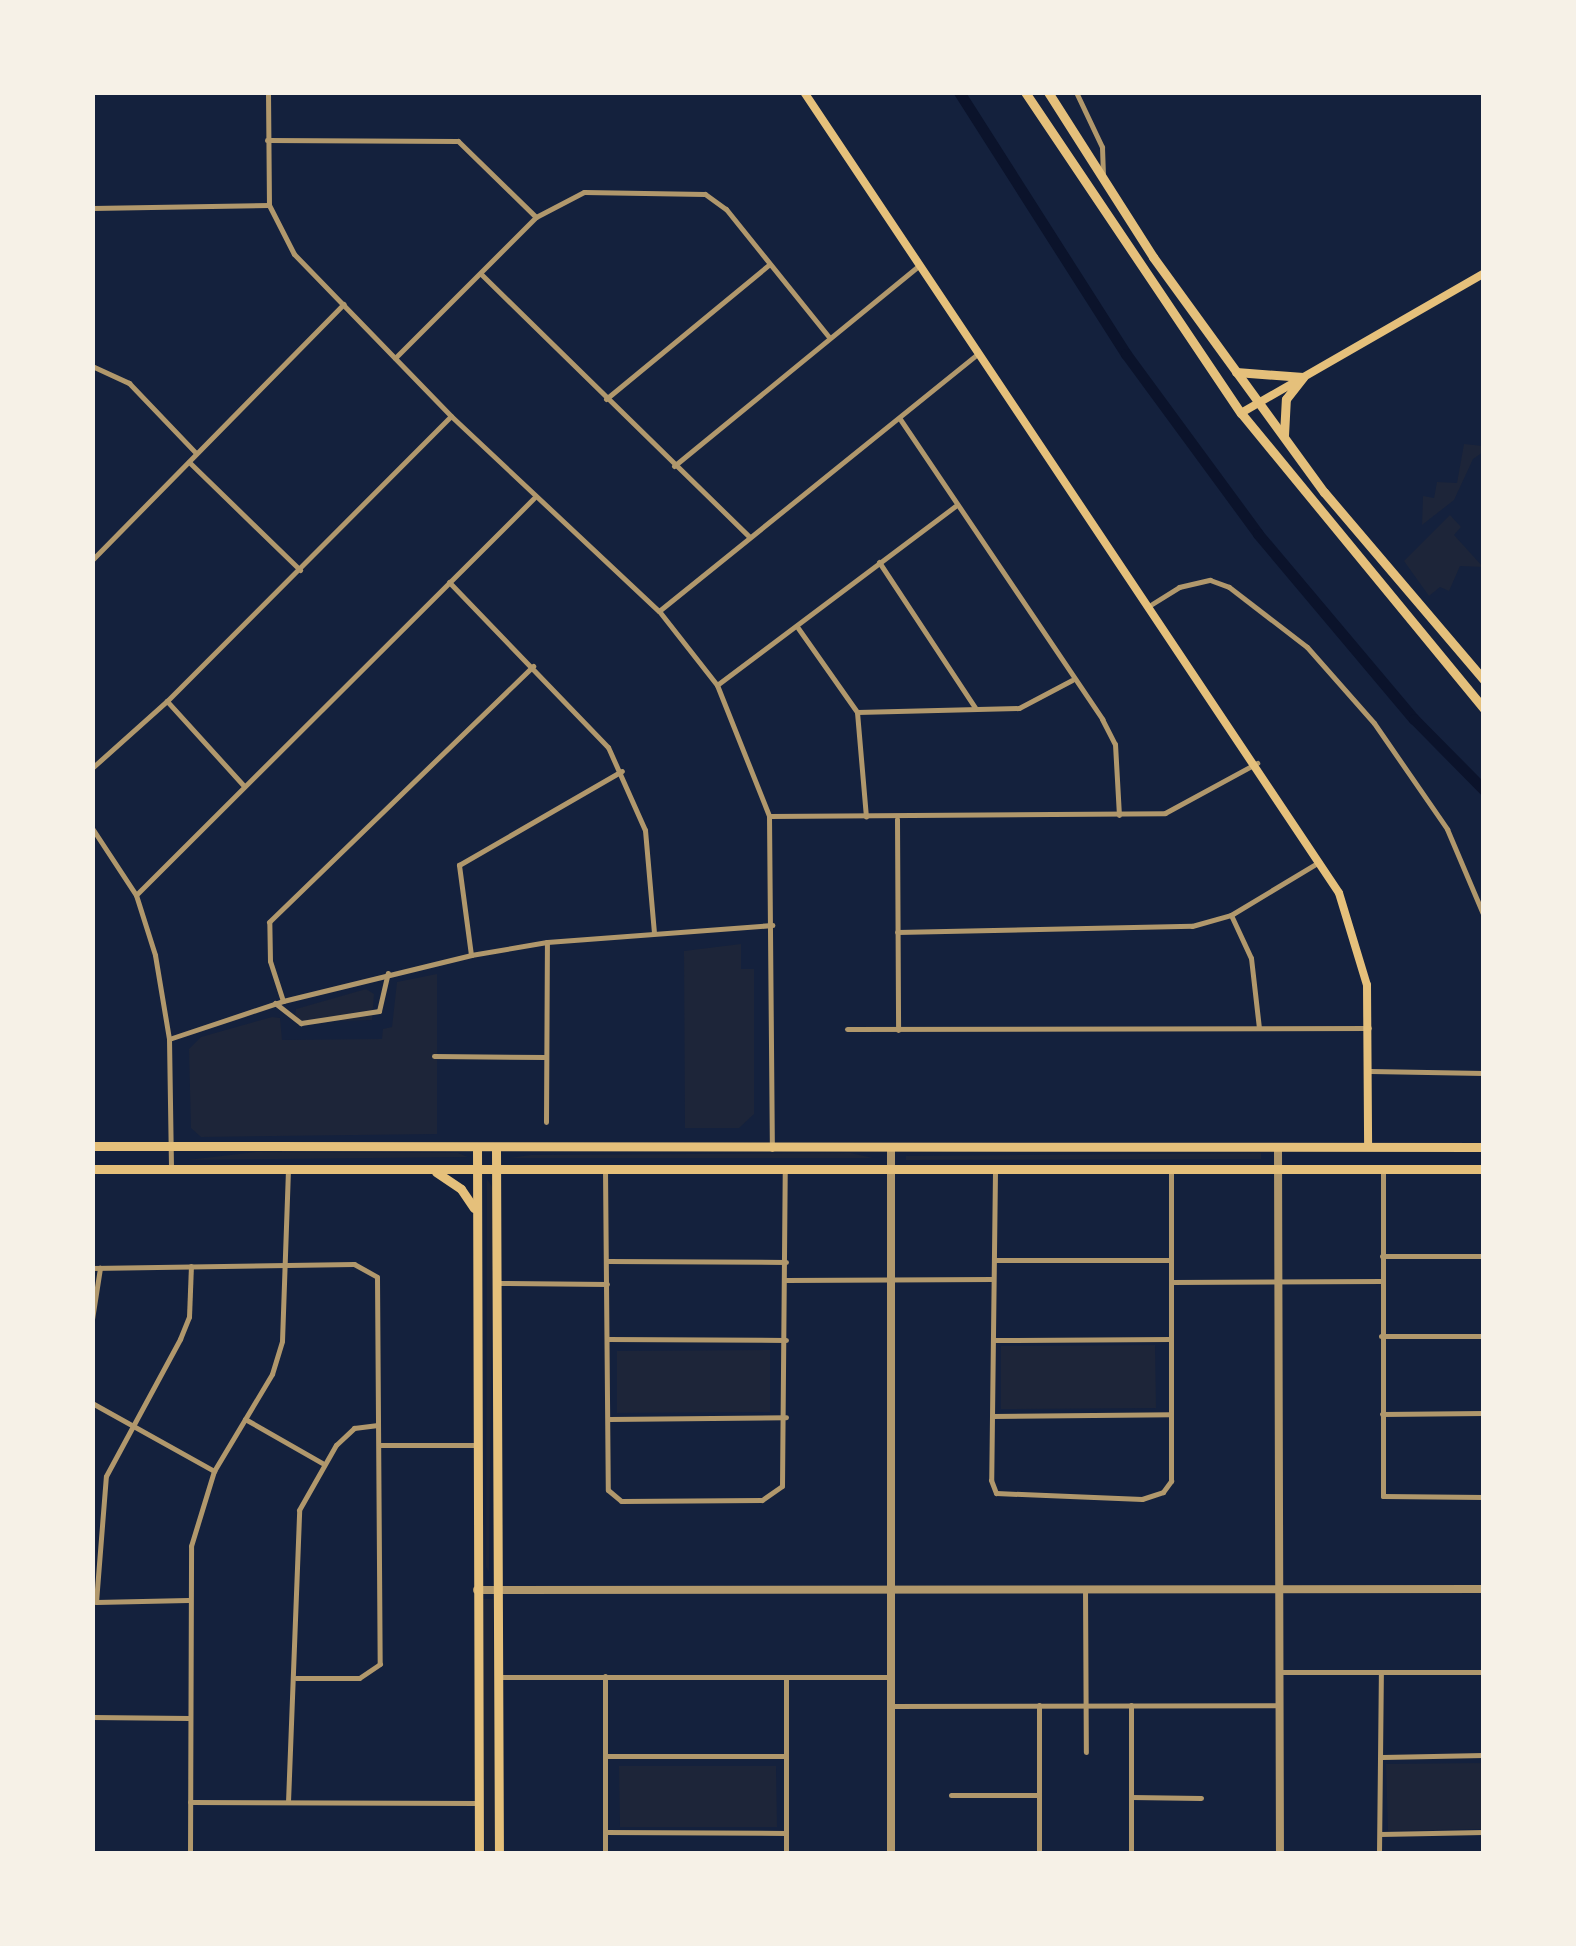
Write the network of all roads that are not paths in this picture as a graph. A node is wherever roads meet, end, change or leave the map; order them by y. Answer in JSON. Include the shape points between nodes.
{"nodes":[{"id":1,"x":268,"y":92,"type":"edge"},
{"id":2,"x":804,"y":92,"type":"edge"},
{"id":3,"x":1025,"y":92,"type":"edge"},
{"id":4,"x":1048,"y":92,"type":"edge"},
{"id":5,"x":1076,"y":92,"type":"edge"},
{"id":6,"x":267,"y":140,"type":"junction"},
{"id":7,"x":1102,"y":180,"type":"junction"},
{"id":8,"x":269,"y":205,"type":"junction"},
{"id":9,"x":92,"y":208,"type":"edge"},
{"id":10,"x":536,"y":216,"type":"junction"},
{"id":11,"x":771,"y":264,"type":"junction"},
{"id":12,"x":920,"y":264,"type":"junction"},
{"id":13,"x":1484,"y":273,"type":"edge"},
{"id":14,"x":481,"y":274,"type":"junction"},
{"id":15,"x":344,"y":304,"type":"junction"},
{"id":16,"x":828,"y":336,"type":"junction"},
{"id":17,"x":980,"y":352,"type":"junction"},
{"id":18,"x":395,"y":358,"type":"junction"},
{"id":19,"x":92,"y":366,"type":"edge"},
{"id":20,"x":1235,"y":372,"type":"junction"},
{"id":21,"x":1302,"y":376,"type":"junction"},
{"id":22,"x":606,"y":399,"type":"junction"},
{"id":23,"x":1258,"y":400,"type":"junction"},
{"id":24,"x":1242,"y":413,"type":"junction"},
{"id":25,"x":451,"y":416,"type":"junction"},
{"id":26,"x":900,"y":419,"type":"junction"},
{"id":27,"x":1284,"y":438,"type":"junction"},
{"id":28,"x":197,"y":454,"type":"junction"},
{"id":29,"x":189,"y":462,"type":"junction"},
{"id":30,"x":674,"y":466,"type":"junction"},
{"id":31,"x":535,"y":497,"type":"junction"},
{"id":32,"x":955,"y":506,"type":"junction"},
{"id":33,"x":749,"y":536,"type":"junction"},
{"id":34,"x":92,"y":560,"type":"edge"},
{"id":35,"x":879,"y":562,"type":"junction"},
{"id":36,"x":300,"y":570,"type":"junction"},
{"id":37,"x":449,"y":582,"type":"junction"},
{"id":38,"x":1152,"y":604,"type":"junction"},
{"id":39,"x":659,"y":611,"type":"junction"},
{"id":40,"x":798,"y":627,"type":"junction"},
{"id":41,"x":533,"y":666,"type":"junction"},
{"id":42,"x":1072,"y":680,"type":"junction"},
{"id":43,"x":1484,"y":680,"type":"edge"},
{"id":44,"x":717,"y":684,"type":"junction"},
{"id":45,"x":167,"y":700,"type":"junction"},
{"id":46,"x":1484,"y":709,"type":"edge"},
{"id":47,"x":976,"y":710,"type":"junction"},
{"id":48,"x":856,"y":712,"type":"junction"},
{"id":49,"x":1257,"y":763,"type":"junction"},
{"id":50,"x":92,"y":768,"type":"edge"},
{"id":51,"x":622,"y":772,"type":"junction"},
{"id":52,"x":244,"y":786,"type":"junction"},
{"id":53,"x":1119,"y":815,"type":"junction"},
{"id":54,"x":769,"y":816,"type":"junction"},
{"id":55,"x":866,"y":816,"type":"junction"},
{"id":56,"x":896,"y":819,"type":"junction"},
{"id":57,"x":92,"y":828,"type":"edge"},
{"id":58,"x":1321,"y":860,"type":"junction"},
{"id":59,"x":136,"y":894,"type":"junction"},
{"id":60,"x":1231,"y":915,"type":"junction"},
{"id":61,"x":1484,"y":916,"type":"edge"},
{"id":62,"x":772,"y":925,"type":"junction"},
{"id":63,"x":898,"y":932,"type":"junction"},
{"id":64,"x":654,"y":933,"type":"junction"},
{"id":65,"x":547,"y":942,"type":"junction"},
{"id":66,"x":471,"y":955,"type":"junction"},
{"id":67,"x":388,"y":973,"type":"junction"},
{"id":68,"x":279,"y":1002,"type":"junction"},
{"id":69,"x":1259,"y":1028,"type":"junction"},
{"id":70,"x":1369,"y":1028,"type":"junction"},
{"id":71,"x":846,"y":1029,"type":"dead end"},
{"id":72,"x":898,"y":1030,"type":"junction"},
{"id":73,"x":170,"y":1040,"type":"junction"},
{"id":74,"x":434,"y":1056,"type":"dead end"},
{"id":75,"x":546,"y":1057,"type":"junction"},
{"id":76,"x":1370,"y":1072,"type":"junction"},
{"id":77,"x":1484,"y":1073,"type":"edge"},
{"id":78,"x":546,"y":1122,"type":"dead end"},
{"id":79,"x":92,"y":1146,"type":"edge"},
{"id":80,"x":171,"y":1146,"type":"junction"},
{"id":81,"x":1484,"y":1147,"type":"edge"},
{"id":82,"x":476,"y":1148,"type":"junction"},
{"id":83,"x":1278,"y":1148,"type":"junction"},
{"id":84,"x":1368,"y":1148,"type":"junction"},
{"id":85,"x":496,"y":1149,"type":"junction"},
{"id":86,"x":772,"y":1149,"type":"junction"},
{"id":87,"x":892,"y":1149,"type":"junction"},
{"id":88,"x":995,"y":1168,"type":"junction"},
{"id":89,"x":288,"y":1169,"type":"junction"},
{"id":90,"x":424,"y":1169,"type":"junction"},
{"id":91,"x":476,"y":1169,"type":"junction"},
{"id":92,"x":496,"y":1169,"type":"junction"},
{"id":93,"x":605,"y":1169,"type":"junction"},
{"id":94,"x":786,"y":1169,"type":"junction"},
{"id":95,"x":892,"y":1169,"type":"junction"},
{"id":96,"x":1170,"y":1169,"type":"junction"},
{"id":97,"x":1278,"y":1169,"type":"junction"},
{"id":98,"x":1383,"y":1169,"type":"junction"},
{"id":99,"x":1484,"y":1169,"type":"edge"},
{"id":100,"x":92,"y":1170,"type":"edge"},
{"id":101,"x":171,"y":1170,"type":"junction"},
{"id":102,"x":476,"y":1212,"type":"junction"},
{"id":103,"x":1382,"y":1256,"type":"junction"},
{"id":104,"x":1484,"y":1256,"type":"edge"},
{"id":105,"x":994,"y":1260,"type":"junction"},
{"id":106,"x":1171,"y":1260,"type":"junction"},
{"id":107,"x":606,"y":1261,"type":"junction"},
{"id":108,"x":786,"y":1262,"type":"junction"},
{"id":109,"x":190,"y":1266,"type":"junction"},
{"id":110,"x":288,"y":1266,"type":"junction"},
{"id":111,"x":96,"y":1268,"type":"edge"},
{"id":112,"x":786,"y":1280,"type":"junction"},
{"id":113,"x":892,"y":1280,"type":"junction"},
{"id":114,"x":994,"y":1280,"type":"junction"},
{"id":115,"x":1382,"y":1281,"type":"junction"},
{"id":116,"x":1171,"y":1282,"type":"junction"},
{"id":117,"x":1278,"y":1282,"type":"junction"},
{"id":118,"x":496,"y":1283,"type":"junction"},
{"id":119,"x":607,"y":1284,"type":"junction"},
{"id":120,"x":92,"y":1320,"type":"edge"},
{"id":121,"x":1381,"y":1336,"type":"junction"},
{"id":122,"x":1484,"y":1336,"type":"edge"},
{"id":123,"x":1171,"y":1338,"type":"junction"},
{"id":124,"x":607,"y":1340,"type":"junction"},
{"id":125,"x":786,"y":1340,"type":"junction"},
{"id":126,"x":993,"y":1340,"type":"junction"},
{"id":127,"x":92,"y":1403,"type":"edge"},
{"id":128,"x":1484,"y":1413,"type":"edge"},
{"id":129,"x":1171,"y":1414,"type":"junction"},
{"id":130,"x":1380,"y":1414,"type":"junction"},
{"id":131,"x":992,"y":1416,"type":"junction"},
{"id":132,"x":786,"y":1417,"type":"junction"},
{"id":133,"x":245,"y":1419,"type":"junction"},
{"id":134,"x":608,"y":1419,"type":"junction"},
{"id":135,"x":379,"y":1425,"type":"junction"},
{"id":136,"x":134,"y":1426,"type":"junction"},
{"id":137,"x":378,"y":1445,"type":"junction"},
{"id":138,"x":477,"y":1445,"type":"junction"},
{"id":139,"x":322,"y":1463,"type":"junction"},
{"id":140,"x":214,"y":1471,"type":"junction"},
{"id":141,"x":1484,"y":1497,"type":"edge"},
{"id":142,"x":92,"y":1506,"type":"edge"},
{"id":143,"x":101,"y":1506,"type":"junction"},
{"id":144,"x":1085,"y":1588,"type":"junction"},
{"id":145,"x":1279,"y":1589,"type":"junction"},
{"id":146,"x":1484,"y":1589,"type":"edge"},
{"id":147,"x":478,"y":1590,"type":"junction"},
{"id":148,"x":891,"y":1590,"type":"junction"},
{"id":149,"x":498,"y":1591,"type":"junction"},
{"id":150,"x":188,"y":1600,"type":"junction"},
{"id":151,"x":94,"y":1602,"type":"edge"},
{"id":152,"x":1280,"y":1672,"type":"junction"},
{"id":153,"x":1381,"y":1672,"type":"junction"},
{"id":154,"x":1484,"y":1672,"type":"edge"},
{"id":155,"x":498,"y":1676,"type":"junction"},
{"id":156,"x":605,"y":1676,"type":"junction"},
{"id":157,"x":786,"y":1677,"type":"junction"},
{"id":158,"x":891,"y":1677,"type":"junction"},
{"id":159,"x":296,"y":1678,"type":"junction"},
{"id":160,"x":1039,"y":1705,"type":"junction"},
{"id":161,"x":1086,"y":1705,"type":"junction"},
{"id":162,"x":1131,"y":1705,"type":"junction"},
{"id":163,"x":1280,"y":1705,"type":"junction"},
{"id":164,"x":891,"y":1706,"type":"junction"},
{"id":165,"x":92,"y":1718,"type":"edge"},
{"id":166,"x":189,"y":1718,"type":"junction"},
{"id":167,"x":1086,"y":1752,"type":"dead end"},
{"id":168,"x":1484,"y":1755,"type":"edge"},
{"id":169,"x":605,"y":1756,"type":"junction"},
{"id":170,"x":786,"y":1756,"type":"junction"},
{"id":171,"x":1380,"y":1757,"type":"junction"},
{"id":172,"x":950,"y":1795,"type":"dead end"},
{"id":173,"x":1039,"y":1795,"type":"junction"},
{"id":174,"x":1131,"y":1797,"type":"junction"},
{"id":175,"x":1201,"y":1798,"type":"dead end"},
{"id":176,"x":190,"y":1802,"type":"junction"},
{"id":177,"x":288,"y":1802,"type":"junction"},
{"id":178,"x":479,"y":1803,"type":"junction"},
{"id":179,"x":605,"y":1832,"type":"junction"},
{"id":180,"x":786,"y":1832,"type":"junction"},
{"id":181,"x":1484,"y":1832,"type":"edge"},
{"id":182,"x":1380,"y":1834,"type":"junction"},
{"id":183,"x":190,"y":1854,"type":"edge"},
{"id":184,"x":479,"y":1854,"type":"edge"},
{"id":185,"x":498,"y":1854,"type":"edge"},
{"id":186,"x":606,"y":1854,"type":"edge"},
{"id":187,"x":786,"y":1854,"type":"edge"},
{"id":188,"x":891,"y":1854,"type":"edge"},
{"id":189,"x":1040,"y":1854,"type":"edge"},
{"id":190,"x":1131,"y":1854,"type":"edge"},
{"id":191,"x":1280,"y":1854,"type":"edge"},
{"id":192,"x":1379,"y":1854,"type":"edge"}],
"edges":[{"from":1,"to":6,"type":"street"},
{"from":2,"to":12,"type":"main road"},
{"from":3,"to":24,"type":"main road"},
{"from":4,"to":7,"type":"main road"},
{"from":5,"to":7,"type":"street","via":[[1102,147]]},
{"from":6,"to":8,"type":"street"},
{"from":6,"to":10,"type":"street","via":[[458,141]]},
{"from":7,"to":20,"type":"main road"},
{"from":8,"to":9,"type":"street"},
{"from":8,"to":15,"type":"street","via":[[294,254]]},
{"from":10,"to":11,"type":"street","via":[[584,192],[696,191],[726,210]]},
{"from":10,"to":14,"type":"street"},
{"from":11,"to":16,"type":"street"},
{"from":11,"to":22,"type":"street"},
{"from":12,"to":16,"type":"street"},
{"from":12,"to":17,"type":"main road"},
{"from":13,"to":21,"type":"main road"},
{"from":14,"to":18,"type":"street"},
{"from":14,"to":22,"type":"street"},
{"from":15,"to":18,"type":"street"},
{"from":15,"to":28,"type":"street"},
{"from":16,"to":30,"type":"street"},
{"from":17,"to":26,"type":"street"},
{"from":17,"to":38,"type":"main road"},
{"from":18,"to":25,"type":"street"},
{"from":19,"to":28,"type":"street","via":[[129,384]]},
{"from":20,"to":21,"type":"main road"},
{"from":20,"to":23,"type":"main road"},
{"from":21,"to":23,"type":"main road"},
{"from":21,"to":27,"type":"main road","via":[[1286,399]]},
{"from":22,"to":30,"type":"street"},
{"from":23,"to":24,"type":"main road"},
{"from":23,"to":27,"type":"main road"},
{"from":24,"to":46,"type":"main road"},
{"from":25,"to":31,"type":"street"},
{"from":25,"to":36,"type":"street"},
{"from":26,"to":32,"type":"street"},
{"from":26,"to":33,"type":"street"},
{"from":27,"to":43,"type":"main road","via":[[1381,564]]},
{"from":28,"to":29,"type":"street"},
{"from":29,"to":34,"type":"street"},
{"from":29,"to":36,"type":"street"},
{"from":30,"to":33,"type":"street"},
{"from":31,"to":37,"type":"street"},
{"from":31,"to":39,"type":"street"},
{"from":32,"to":35,"type":"street"},
{"from":32,"to":42,"type":"street"},
{"from":33,"to":39,"type":"street"},
{"from":35,"to":40,"type":"street"},
{"from":35,"to":47,"type":"street"},
{"from":36,"to":45,"type":"street"},
{"from":37,"to":41,"type":"street"},
{"from":37,"to":52,"type":"street"},
{"from":38,"to":49,"type":"main road"},
{"from":38,"to":61,"type":"street","via":[[1179,586],[1210,580],[1229,587],[1307,647],[1374,723],[1447,829]]},
{"from":39,"to":44,"type":"street"},
{"from":40,"to":44,"type":"street"},
{"from":40,"to":48,"type":"street"},
{"from":41,"to":51,"type":"street","via":[[593,726]]},
{"from":41,"to":68,"type":"street","via":[[269,922]]},
{"from":42,"to":47,"type":"street","via":[[1019,708]]},
{"from":42,"to":53,"type":"street","via":[[1115,744]]},
{"from":44,"to":54,"type":"street"},
{"from":45,"to":50,"type":"street"},
{"from":45,"to":52,"type":"street"},
{"from":47,"to":48,"type":"street"},
{"from":48,"to":55,"type":"street"},
{"from":49,"to":53,"type":"street","via":[[1175,810]]},
{"from":49,"to":58,"type":"main road"},
{"from":51,"to":64,"type":"street","via":[[645,830]]},
{"from":51,"to":66,"type":"street","via":[[459,865]]},
{"from":52,"to":59,"type":"street"},
{"from":53,"to":56,"type":"street"},
{"from":54,"to":55,"type":"street"},
{"from":54,"to":62,"type":"street"},
{"from":55,"to":56,"type":"street"},
{"from":56,"to":63,"type":"street"},
{"from":57,"to":59,"type":"street"},
{"from":58,"to":60,"type":"street"},
{"from":58,"to":70,"type":"main road","via":[[1357,940]]},
{"from":59,"to":73,"type":"street"},
{"from":60,"to":63,"type":"street","via":[[1161,930]]},
{"from":60,"to":69,"type":"street","via":[[1251,958]]},
{"from":62,"to":64,"type":"street"},
{"from":62,"to":86,"type":"street"},
{"from":63,"to":72,"type":"street"},
{"from":64,"to":65,"type":"street"},
{"from":65,"to":66,"type":"street"},
{"from":65,"to":75,"type":"street"},
{"from":66,"to":67,"type":"street"},
{"from":67,"to":68,"type":"street"},
{"from":67,"to":68,"type":"street","via":[[380,1011],[301,1023]]},
{"from":68,"to":73,"type":"street"},
{"from":69,"to":70,"type":"street"},
{"from":69,"to":72,"type":"street"},
{"from":70,"to":76,"type":"main road"},
{"from":71,"to":72,"type":"street"},
{"from":73,"to":80,"type":"street"},
{"from":74,"to":75,"type":"street"},
{"from":75,"to":78,"type":"street"},
{"from":76,"to":77,"type":"street"},
{"from":76,"to":84,"type":"main road"},
{"from":79,"to":80,"type":"main road"},
{"from":80,"to":82,"type":"main road"},
{"from":80,"to":101,"type":"street"},
{"from":81,"to":84,"type":"main road"},
{"from":82,"to":85,"type":"main road"},
{"from":82,"to":91,"type":"main road"},
{"from":83,"to":84,"type":"main road"},
{"from":83,"to":87,"type":"main road"},
{"from":83,"to":97,"type":"street"},
{"from":85,"to":86,"type":"main road"},
{"from":85,"to":92,"type":"main road"},
{"from":86,"to":87,"type":"main road"},
{"from":87,"to":95,"type":"street"},
{"from":88,"to":95,"type":"main road"},
{"from":88,"to":96,"type":"main road"},
{"from":88,"to":105,"type":"street"},
{"from":89,"to":90,"type":"main road"},
{"from":89,"to":101,"type":"main road"},
{"from":89,"to":110,"type":"street"},
{"from":90,"to":91,"type":"main road"},
{"from":90,"to":102,"type":"main road","via":[[450,1179]]},
{"from":91,"to":92,"type":"main road"},
{"from":91,"to":102,"type":"main road"},
{"from":92,"to":93,"type":"main road"},
{"from":92,"to":118,"type":"main road"},
{"from":93,"to":94,"type":"main road"},
{"from":93,"to":107,"type":"street"},
{"from":94,"to":95,"type":"main road"},
{"from":94,"to":108,"type":"street"},
{"from":95,"to":113,"type":"street"},
{"from":96,"to":97,"type":"main road"},
{"from":96,"to":106,"type":"street"},
{"from":97,"to":98,"type":"main road"},
{"from":97,"to":117,"type":"street"},
{"from":98,"to":99,"type":"main road"},
{"from":98,"to":103,"type":"street"},
{"from":100,"to":101,"type":"main road"},
{"from":102,"to":138,"type":"main road"},
{"from":103,"to":104,"type":"street"},
{"from":103,"to":115,"type":"street"},
{"from":105,"to":106,"type":"street"},
{"from":105,"to":114,"type":"street"},
{"from":106,"to":116,"type":"street"},
{"from":107,"to":108,"type":"street"},
{"from":107,"to":119,"type":"street"},
{"from":108,"to":112,"type":"street"},
{"from":109,"to":110,"type":"street"},
{"from":109,"to":111,"type":"street"},
{"from":109,"to":136,"type":"street","via":[[189,1316]]},
{"from":110,"to":133,"type":"street","via":[[282,1341]]},
{"from":110,"to":135,"type":"street","via":[[354,1264],[377,1277]]},
{"from":111,"to":120,"type":"street"},
{"from":112,"to":113,"type":"street"},
{"from":112,"to":125,"type":"street"},
{"from":113,"to":114,"type":"street"},
{"from":113,"to":148,"type":"street"},
{"from":114,"to":126,"type":"street"},
{"from":115,"to":117,"type":"street"},
{"from":115,"to":121,"type":"street"},
{"from":116,"to":117,"type":"street"},
{"from":116,"to":123,"type":"street"},
{"from":117,"to":145,"type":"street"},
{"from":118,"to":119,"type":"street"},
{"from":118,"to":149,"type":"main road"},
{"from":119,"to":124,"type":"street"},
{"from":121,"to":122,"type":"street"},
{"from":121,"to":130,"type":"street"},
{"from":123,"to":126,"type":"street"},
{"from":123,"to":129,"type":"street"},
{"from":124,"to":125,"type":"street"},
{"from":124,"to":134,"type":"street"},
{"from":125,"to":132,"type":"street"},
{"from":126,"to":131,"type":"street"},
{"from":127,"to":136,"type":"street"},
{"from":128,"to":130,"type":"street"},
{"from":129,"to":131,"type":"street"},
{"from":129,"to":131,"type":"street","via":[[1171,1481],[1164,1492],[1142,1499],[996,1493]]},
{"from":130,"to":141,"type":"street","via":[[1384,1496]]},
{"from":132,"to":134,"type":"street"},
{"from":132,"to":134,"type":"street","via":[[782,1486],[762,1500],[615,1499],[608,1490]]},
{"from":133,"to":139,"type":"street"},
{"from":133,"to":140,"type":"street"},
{"from":135,"to":137,"type":"street"},
{"from":135,"to":139,"type":"street","via":[[348,1432]]},
{"from":136,"to":140,"type":"street"},
{"from":136,"to":143,"type":"street","via":[[106,1476]]},
{"from":137,"to":138,"type":"street"},
{"from":137,"to":159,"type":"street","via":[[380,1664],[359,1678]]},
{"from":138,"to":147,"type":"main road"},
{"from":139,"to":159,"type":"street","via":[[297,1521]]},
{"from":140,"to":150,"type":"street","via":[[198,1508]]},
{"from":142,"to":143,"type":"street"},
{"from":143,"to":151,"type":"street"},
{"from":144,"to":145,"type":"street"},
{"from":144,"to":148,"type":"street"},
{"from":144,"to":161,"type":"street"},
{"from":145,"to":146,"type":"street"},
{"from":145,"to":152,"type":"street"},
{"from":147,"to":149,"type":"street"},
{"from":147,"to":178,"type":"main road"},
{"from":148,"to":149,"type":"street"},
{"from":148,"to":158,"type":"street"},
{"from":149,"to":155,"type":"main road"},
{"from":150,"to":151,"type":"street"},
{"from":150,"to":166,"type":"street"},
{"from":152,"to":153,"type":"street"},
{"from":152,"to":163,"type":"street"},
{"from":153,"to":154,"type":"street"},
{"from":153,"to":171,"type":"street"},
{"from":155,"to":156,"type":"street"},
{"from":155,"to":185,"type":"main road"},
{"from":156,"to":157,"type":"street"},
{"from":156,"to":169,"type":"street"},
{"from":157,"to":158,"type":"street"},
{"from":157,"to":170,"type":"street"},
{"from":158,"to":164,"type":"street"},
{"from":159,"to":177,"type":"street"},
{"from":160,"to":161,"type":"street"},
{"from":160,"to":164,"type":"street"},
{"from":160,"to":173,"type":"street"},
{"from":161,"to":162,"type":"street"},
{"from":161,"to":167,"type":"street"},
{"from":162,"to":163,"type":"street"},
{"from":162,"to":174,"type":"street"},
{"from":163,"to":191,"type":"street"},
{"from":164,"to":188,"type":"street"},
{"from":165,"to":166,"type":"street"},
{"from":166,"to":176,"type":"street"},
{"from":168,"to":171,"type":"street"},
{"from":169,"to":170,"type":"street"},
{"from":169,"to":179,"type":"street"},
{"from":170,"to":180,"type":"street"},
{"from":171,"to":182,"type":"street"},
{"from":172,"to":173,"type":"street"},
{"from":173,"to":189,"type":"street"},
{"from":174,"to":175,"type":"street"},
{"from":174,"to":190,"type":"street"},
{"from":176,"to":177,"type":"street"},
{"from":176,"to":183,"type":"street"},
{"from":177,"to":178,"type":"street"},
{"from":178,"to":184,"type":"main road"},
{"from":179,"to":180,"type":"street"},
{"from":179,"to":186,"type":"street"},
{"from":180,"to":187,"type":"street"},
{"from":181,"to":182,"type":"street"},
{"from":182,"to":192,"type":"street"}]}
